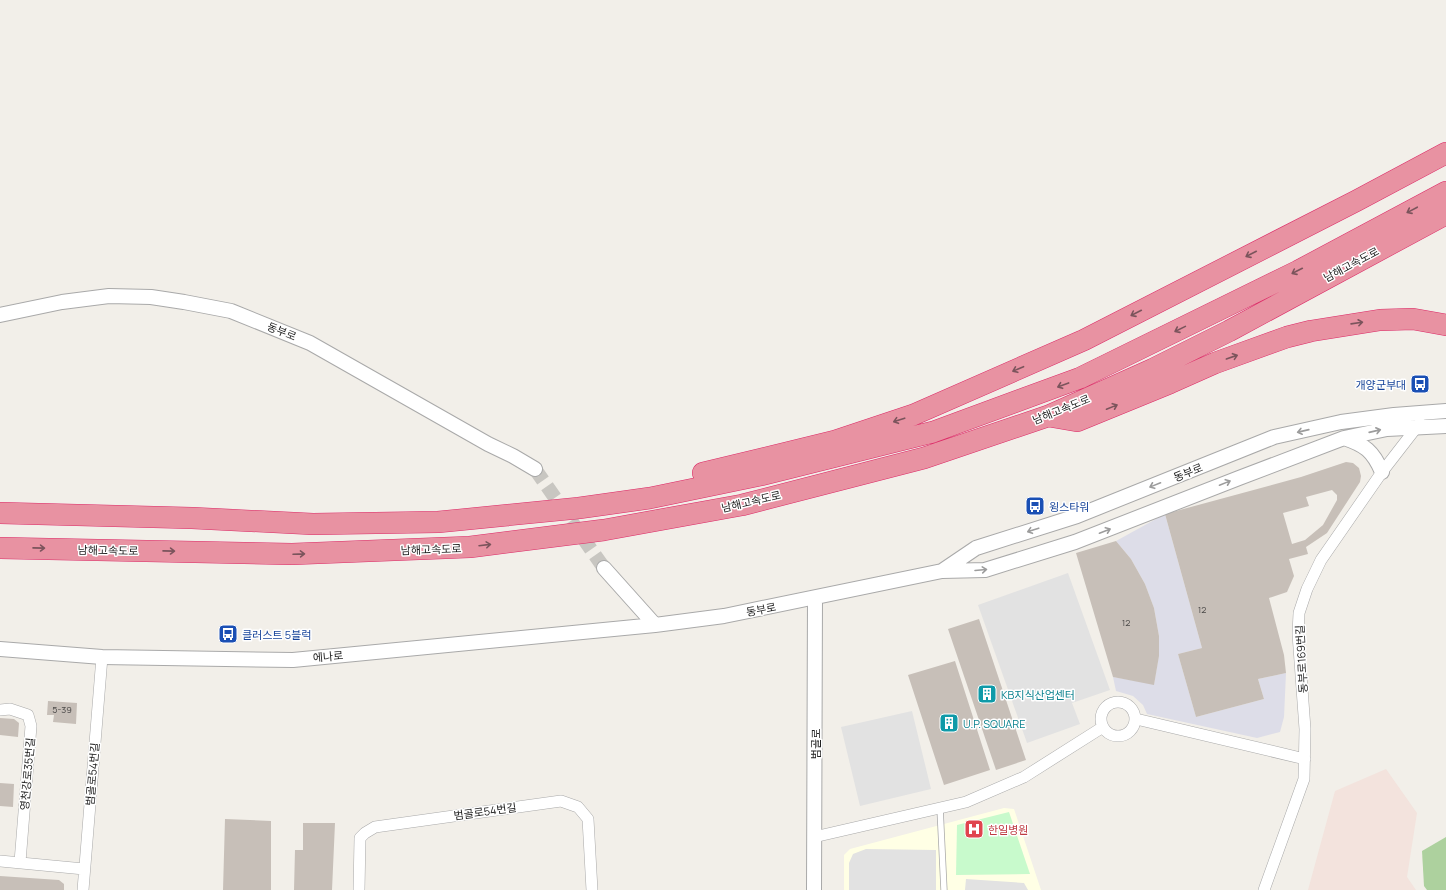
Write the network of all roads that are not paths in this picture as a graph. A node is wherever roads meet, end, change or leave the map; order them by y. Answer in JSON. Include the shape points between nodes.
{"nodes":[{"id":1,"x":1446,"y":141,"type":"edge"},
{"id":2,"x":1446,"y":153,"type":"edge"},
{"id":3,"x":1446,"y":192,"type":"edge"},
{"id":4,"x":1446,"y":214,"type":"edge"},
{"id":5,"x":1323,"y":216,"type":"junction"},
{"id":6,"x":0,"y":315,"type":"edge"},
{"id":7,"x":1446,"y":325,"type":"edge"},
{"id":8,"x":1446,"y":411,"type":"edge"},
{"id":9,"x":1429,"y":412,"type":"junction"},
{"id":10,"x":1048,"y":416,"type":"junction"},
{"id":11,"x":1446,"y":426,"type":"edge"},
{"id":12,"x":1417,"y":427,"type":"junction"},
{"id":13,"x":1344,"y":438,"type":"junction"},
{"id":14,"x":535,"y":469,"type":"tunnel mouth"},
{"id":15,"x":1382,"y":472,"type":"junction"},
{"id":16,"x":650,"y":498,"type":"junction"},
{"id":17,"x":0,"y":513,"type":"edge"},
{"id":18,"x":0,"y":548,"type":"edge"},
{"id":19,"x":604,"y":568,"type":"tunnel mouth"},
{"id":20,"x":942,"y":571,"type":"junction"},
{"id":21,"x":815,"y":598,"type":"junction"},
{"id":22,"x":655,"y":626,"type":"junction"},
{"id":23,"x":0,"y":649,"type":"edge"},
{"id":24,"x":102,"y":657,"type":"junction"},
{"id":25,"x":0,"y":710,"type":"edge"},
{"id":26,"x":1136,"y":719,"type":"junction"},
{"id":27,"x":1103,"y":727,"type":"junction"},
{"id":28,"x":1305,"y":759,"type":"junction"},
{"id":29,"x":940,"y":808,"type":"junction"},
{"id":30,"x":814,"y":837,"type":"junction"},
{"id":31,"x":0,"y":861,"type":"edge"},
{"id":32,"x":20,"y":862,"type":"junction"},
{"id":33,"x":84,"y":869,"type":"junction"},
{"id":34,"x":83,"y":890,"type":"edge"},
{"id":35,"x":359,"y":890,"type":"edge"},
{"id":36,"x":592,"y":890,"type":"edge"},
{"id":37,"x":814,"y":890,"type":"edge"},
{"id":38,"x":944,"y":890,"type":"edge"},
{"id":39,"x":1264,"y":890,"type":"edge"}],
"edges":[{"from":1,"to":5,"type":"highway"},
{"from":2,"to":5,"type":"highway"},
{"from":3,"to":16,"type":"highway","name":"남해고속도로","one_way":true,"via":[[1298,271],[1080,378],[933,432],[761,475]]},
{"from":4,"to":10,"type":"highway","name":"남해고속도로","via":[[1222,335]]},
{"from":5,"to":16,"type":"highway","one_way":true,"via":[[1084,340],[913,415],[835,441],[694,475]]},
{"from":6,"to":14,"type":"street","name":"동부로","via":[[62,302],[109,296],[151,297],[231,311],[310,343]]},
{"from":10,"to":7,"type":"highway","one_way":true,"via":[[1077,421],[1215,363],[1311,331],[1380,320],[1413,319]]},
{"from":8,"to":9,"type":"street","name":"동부로"},
{"from":9,"to":12,"type":"street","name":"동부로169번길"},
{"from":9,"to":20,"type":"street","name":"동부로","one_way":true,"via":[[1341,422],[1274,437],[1077,516],[976,548]]},
{"from":18,"to":10,"type":"highway","name":"남해고속도로","one_way":true,"via":[[292,554],[470,547],[604,530],[742,504],[924,458]]},
{"from":11,"to":12,"type":"street","name":"동부로"},
{"from":13,"to":12,"type":"street","name":"동부로","one_way":true,"via":[[1387,429]]},
{"from":12,"to":15,"type":"street","name":"동부로169번길"},
{"from":13,"to":15,"type":"street","via":[[1358,443],[1369,451],[1377,460]]},
{"from":20,"to":13,"type":"street","name":"동부로","one_way":true,"via":[[985,570],[1075,542]]},
{"from":15,"to":28,"type":"street","name":"동부로169번길","via":[[1321,560],[1299,613]]},
{"from":16,"to":17,"type":"highway","name":"남해고속도로","via":[[438,522],[313,524]]},
{"from":19,"to":22,"type":"street"},
{"from":20,"to":21,"type":"street","name":"동부로"},
{"from":21,"to":22,"type":"street","name":"동부로","via":[[724,616]]},
{"from":21,"to":30,"type":"street","name":"범골로"},
{"from":22,"to":24,"type":"street","name":"에나로","via":[[293,660]]},
{"from":23,"to":24,"type":"street","name":"에나로"},
{"from":24,"to":33,"type":"street","name":"범골로54번길"},
{"from":25,"to":32,"type":"street","name":"영천강로35번길","via":[[10,709],[28,715],[31,726]]},
{"from":26,"to":27,"type":"street","via":[[1132,730],[1123,736],[1111,735]]},
{"from":26,"to":27,"type":"street","via":[[1132,708],[1122,702],[1116,702],[1106,706],[1103,711]]},
{"from":26,"to":28,"type":"street"},
{"from":27,"to":29,"type":"street","via":[[1024,777],[966,802]]},
{"from":28,"to":39,"type":"street","name":"동부로169번길","via":[[1304,779]]},
{"from":29,"to":30,"type":"street"},
{"from":29,"to":38,"type":"lane"},
{"from":30,"to":37,"type":"street","name":"범골로"},
{"from":31,"to":32,"type":"street"},
{"from":32,"to":33,"type":"street"},
{"from":33,"to":34,"type":"street","name":"범골로54번길"},
{"from":35,"to":36,"type":"street","name":"범골로54번길","via":[[360,838],[375,828],[560,800],[578,807],[588,819]]}]}
